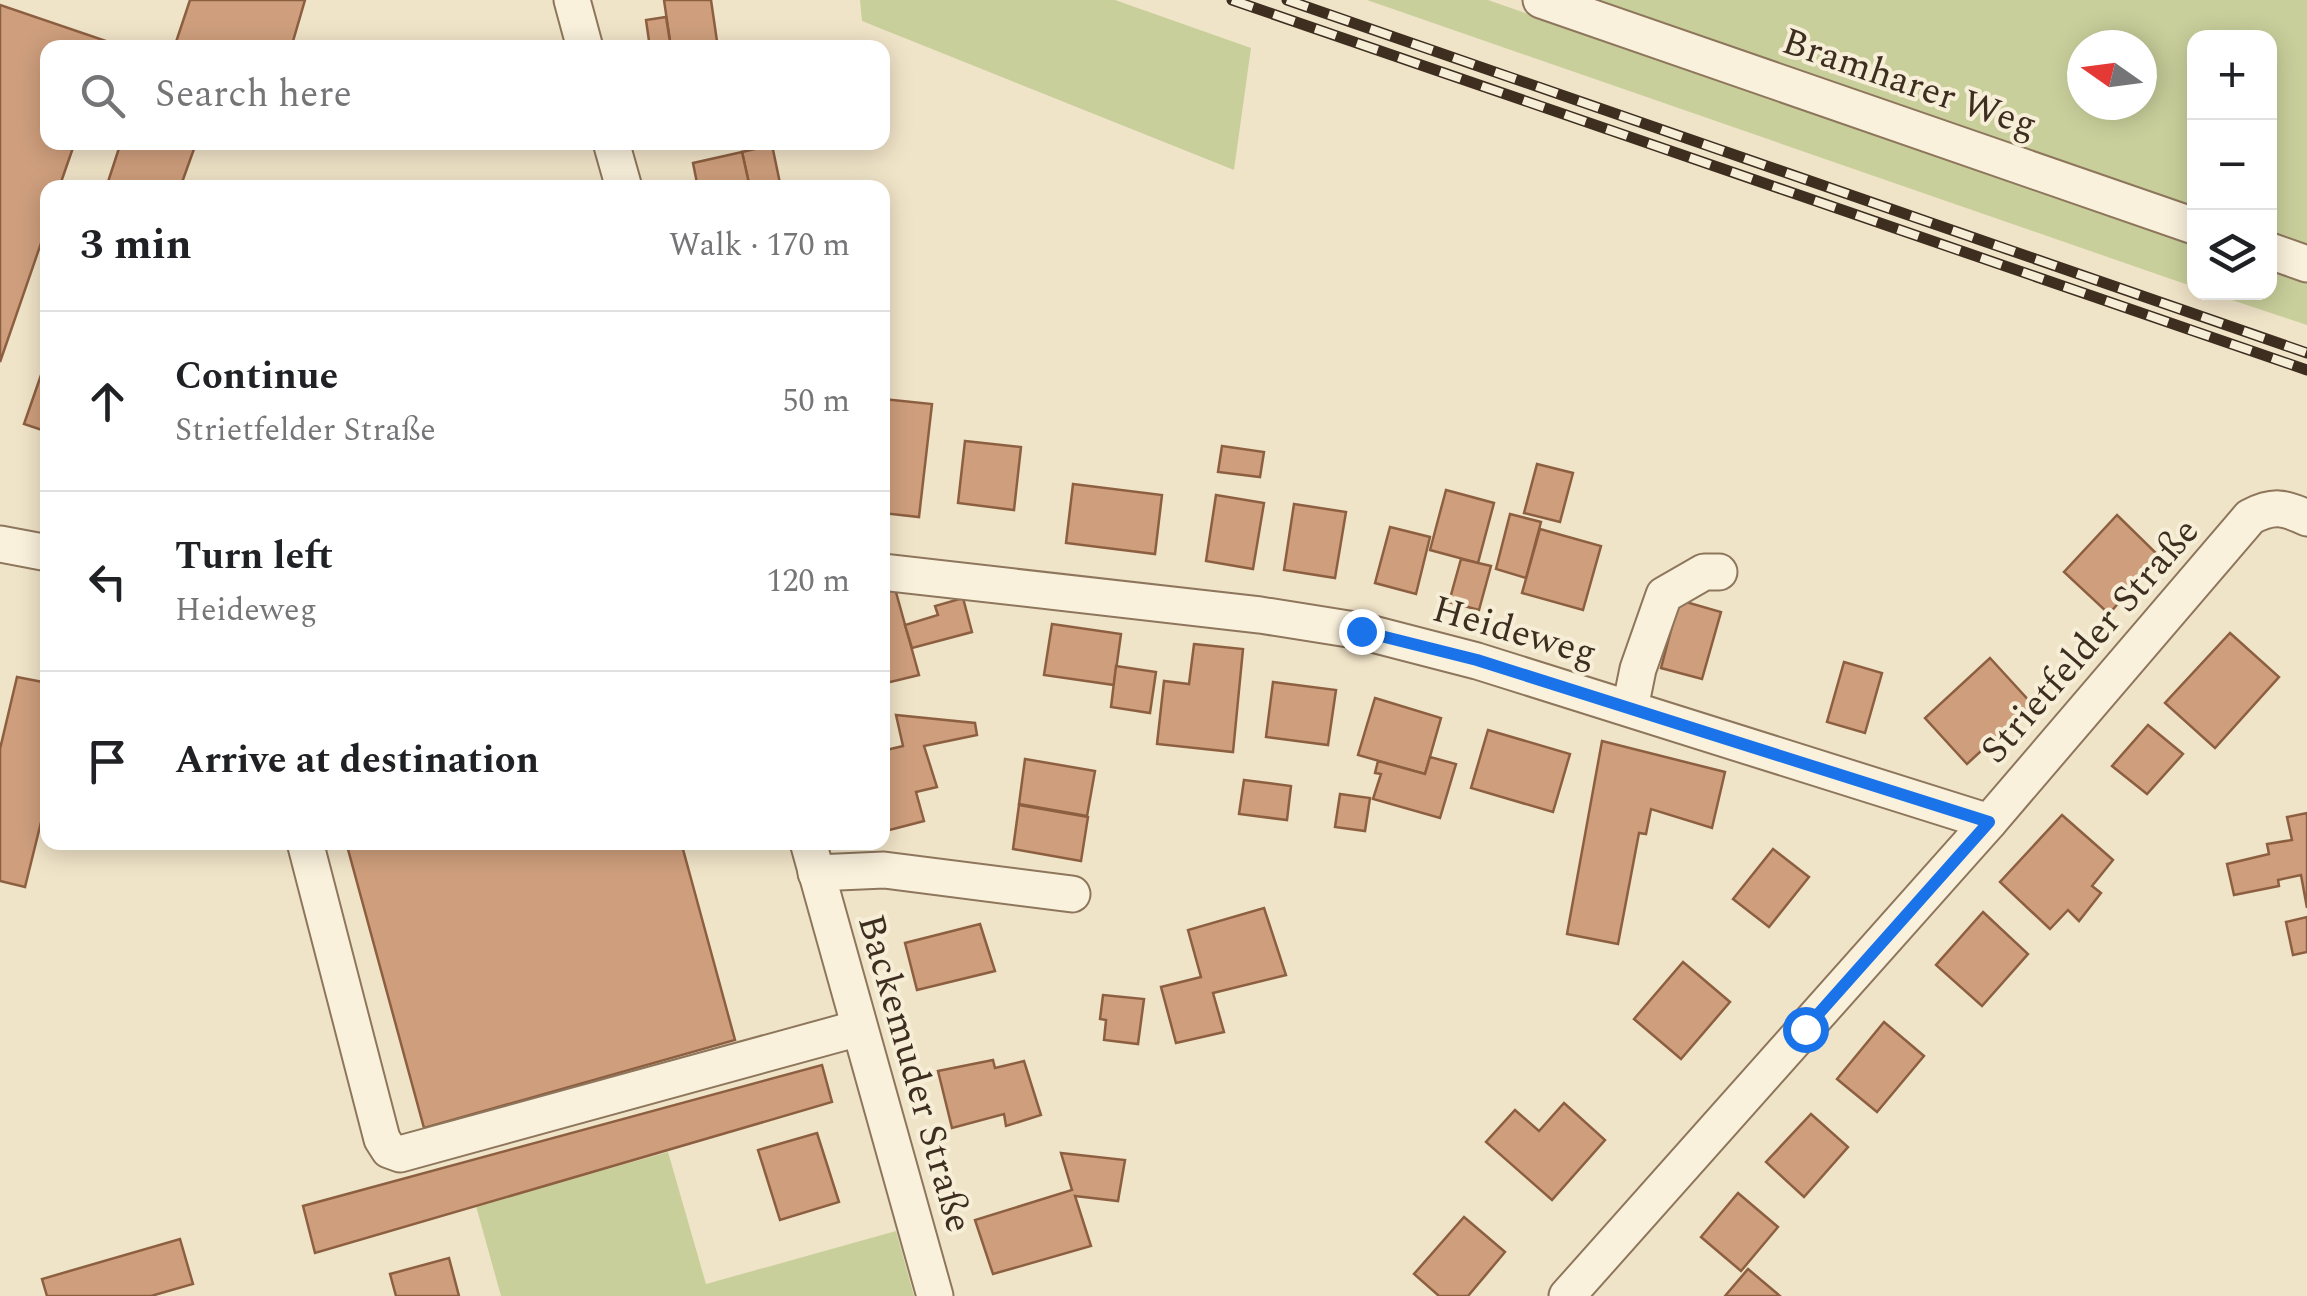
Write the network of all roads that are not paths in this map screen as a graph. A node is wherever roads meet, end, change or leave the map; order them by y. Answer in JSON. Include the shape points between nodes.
{"nodes":[{"id":1,"x":572,"y":0,"type":"edge"},
{"id":2,"x":1542,"y":0,"type":"edge"},
{"id":3,"x":583,"y":40,"type":"edge"},
{"id":4,"x":614,"y":150,"type":"edge"},
{"id":5,"x":622,"y":180,"type":"edge"},
{"id":6,"x":2187,"y":224,"type":"edge"},
{"id":7,"x":2277,"y":254,"type":"edge"},
{"id":8,"x":2307,"y":264,"type":"edge"},
{"id":9,"x":2297,"y":513,"type":"edge"},
{"id":10,"x":0,"y":544,"type":"edge"},
{"id":11,"x":40,"y":552,"type":"edge"},
{"id":12,"x":1719,"y":572,"type":"dead end"},
{"id":13,"x":890,"y":573,"type":"edge"},
{"id":14,"x":1630,"y":708,"type":"junction"},
{"id":15,"x":1989,"y":822,"type":"junction"},
{"id":16,"x":307,"y":850,"type":"edge"},
{"id":17,"x":812,"y":858,"type":"edge"},
{"id":18,"x":1072,"y":894,"type":"dead end"},
{"id":19,"x":859,"y":1028,"type":"junction"},
{"id":20,"x":935,"y":1296,"type":"edge"},
{"id":21,"x":1567,"y":1296,"type":"edge"}],
"edges":[{"from":1,"to":3,"type":"street"},
{"from":2,"to":6,"type":"street","name":"Bramharer Weg"},
{"from":4,"to":5,"type":"street"},
{"from":7,"to":8,"type":"street"},
{"from":9,"to":15,"type":"street","name":"Strietfelder Straße","via":[[2270,506],[2250,517]]},
{"from":10,"to":11,"type":"street"},
{"from":12,"to":14,"type":"street","via":[[1704,572],[1664,595]]},
{"from":13,"to":14,"type":"street","name":"Heideweg","via":[[1361,631]]},
{"from":14,"to":15,"type":"street","name":"Heideweg"},
{"from":15,"to":21,"type":"street","name":"Strietfelder Straße"},
{"from":16,"to":19,"type":"street","via":[[382,1139],[400,1154]]},
{"from":17,"to":18,"type":"street","name":"Backemuder Straße"},
{"from":17,"to":19,"type":"street","name":"Backemuder Straße"},
{"from":19,"to":20,"type":"street","name":"Backemuder Straße"}]}
